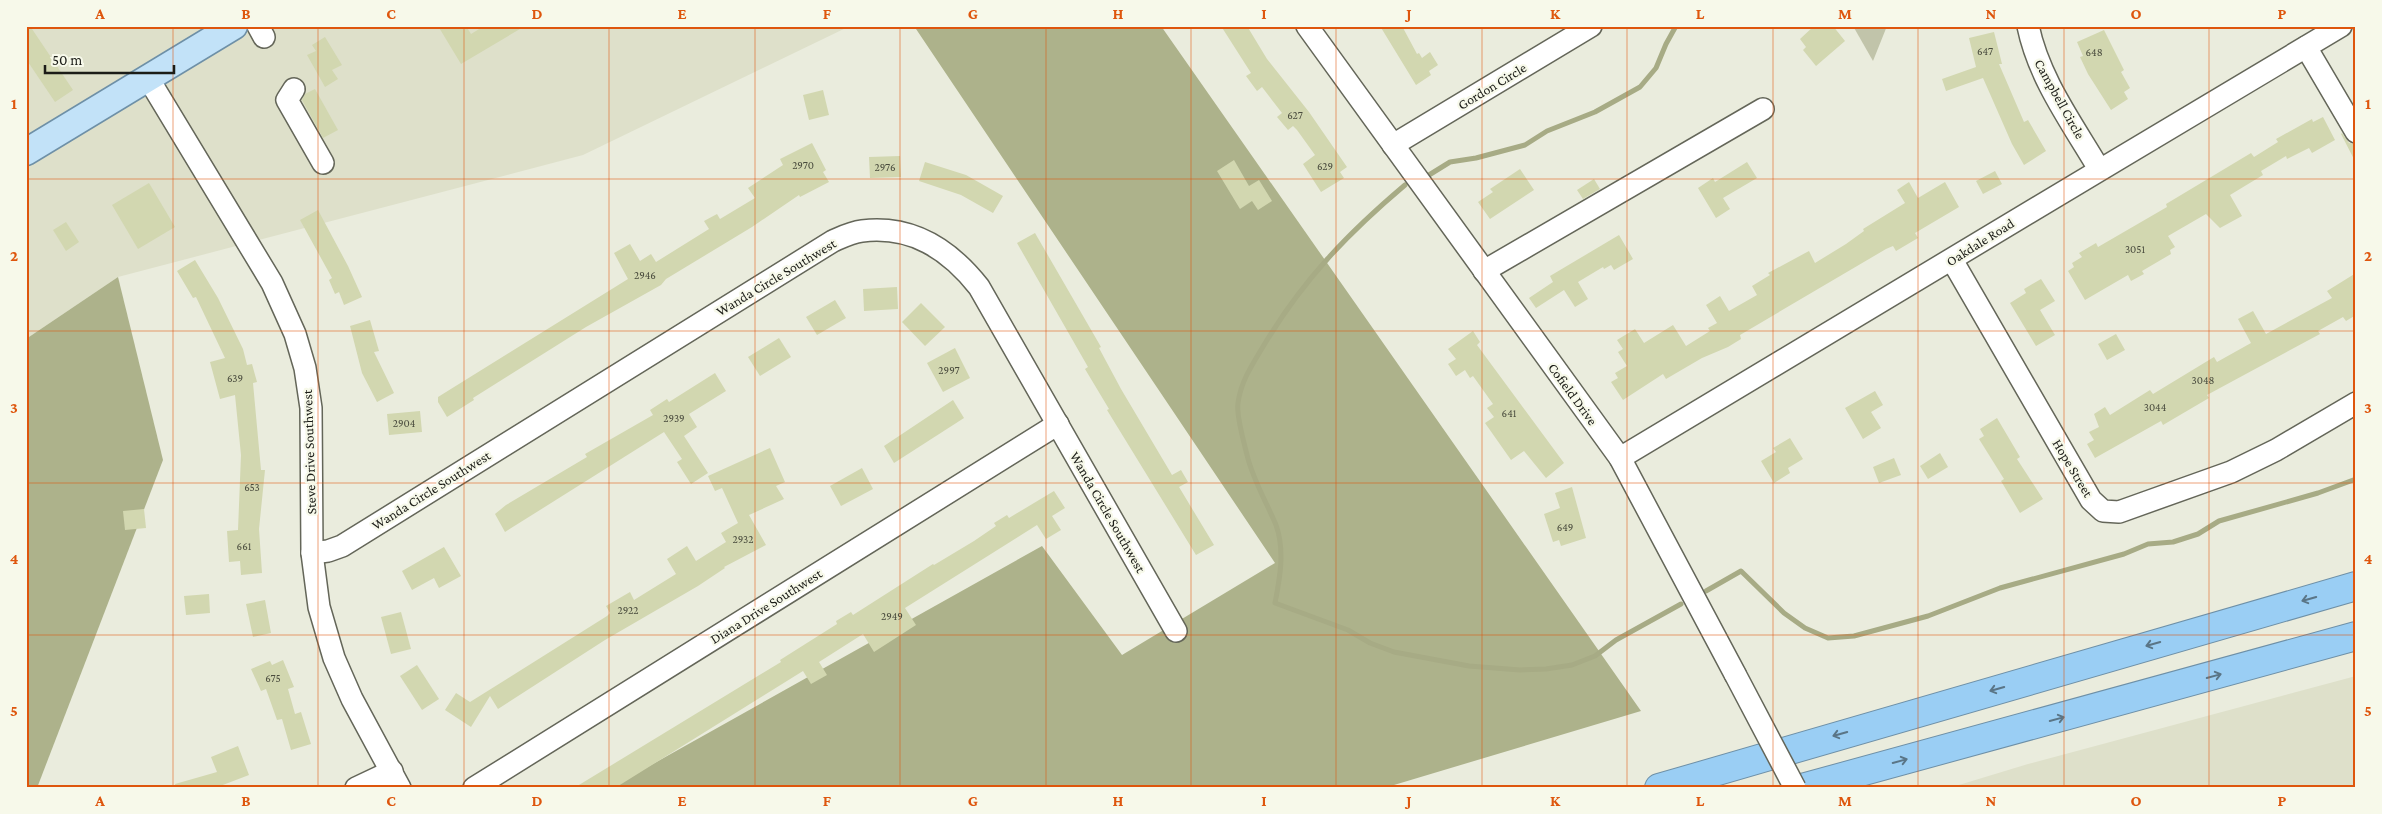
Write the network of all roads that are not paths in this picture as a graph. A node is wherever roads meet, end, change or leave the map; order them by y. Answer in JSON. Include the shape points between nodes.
{"nodes":[{"id":1,"x":1307,"y":26,"type":"edge"},
{"id":2,"x":1591,"y":26,"type":"edge"},
{"id":3,"x":2028,"y":26,"type":"edge"},
{"id":4,"x":2336,"y":28,"type":"edge"},
{"id":5,"x":219,"y":30,"type":"edge"},
{"id":6,"x":2306,"y":47,"type":"junction"},
{"id":7,"x":148,"y":78,"type":"junction"},
{"id":8,"x":294,"y":89,"type":"dead end"},
{"id":9,"x":1763,"y":109,"type":"dead end"},
{"id":10,"x":2356,"y":132,"type":"edge"},
{"id":11,"x":1393,"y":145,"type":"junction"},
{"id":12,"x":26,"y":152,"type":"edge"},
{"id":13,"x":323,"y":163,"type":"dead end"},
{"id":14,"x":2099,"y":169,"type":"junction"},
{"id":15,"x":1952,"y":260,"type":"junction"},
{"id":16,"x":1484,"y":271,"type":"junction"},
{"id":17,"x":2356,"y":403,"type":"edge"},
{"id":18,"x":1058,"y":424,"type":"junction"},
{"id":19,"x":1620,"y":458,"type":"junction"},
{"id":20,"x":312,"y":553,"type":"junction"},
{"id":21,"x":2356,"y":586,"type":"edge"},
{"id":22,"x":1176,"y":631,"type":"dead end"},
{"id":23,"x":2356,"y":636,"type":"edge"},
{"id":24,"x":396,"y":780,"type":"edge"},
{"id":25,"x":356,"y":788,"type":"edge"},
{"id":26,"x":474,"y":788,"type":"edge"},
{"id":27,"x":1660,"y":788,"type":"edge"},
{"id":28,"x":1795,"y":788,"type":"edge"},
{"id":29,"x":1802,"y":788,"type":"edge"}],
"edges":[{"from":1,"to":11,"type":"street","name":"Cofield Drive"},
{"from":2,"to":11,"type":"street","name":"Gordon Circle"},
{"from":3,"to":14,"type":"street","name":"Campbell Circle","via":[[2033,50],[2047,82]]},
{"from":4,"to":6,"type":"street","name":"Oakdale Road"},
{"from":5,"to":7,"type":"main road"},
{"from":6,"to":10,"type":"street"},
{"from":6,"to":14,"type":"street","name":"Oakdale Road"},
{"from":7,"to":12,"type":"main road"},
{"from":7,"to":20,"type":"street","name":"Steve Drive Southwest","via":[[272,283],[295,334],[305,368],[311,408]]},
{"from":8,"to":13,"type":"street","via":[[287,100]]},
{"from":9,"to":16,"type":"street"},
{"from":11,"to":16,"type":"street","name":"Cofield Drive"},
{"from":14,"to":15,"type":"street","name":"Oakdale Road"},
{"from":15,"to":17,"type":"street","name":"Hope Street","via":[[2091,500],[2103,511],[2119,512],[2231,472]]},
{"from":15,"to":19,"type":"street","name":"Oakdale Road"},
{"from":16,"to":19,"type":"street","name":"Cofield Drive"},
{"from":18,"to":20,"type":"street","name":"Wanda Circle Southwest","via":[[979,287],[961,264],[918,238],[888,230],[860,231],[833,241],[342,546],[328,552]]},
{"from":18,"to":22,"type":"street","name":"Wanda Circle Southwest"},
{"from":18,"to":26,"type":"street","name":"Diana Drive Southwest"},
{"from":19,"to":28,"type":"street","name":"Cofield Drive","bridge":true},
{"from":20,"to":24,"type":"street","name":"Steve Drive Southwest","via":[[319,607],[334,658],[352,699]]},
{"from":21,"to":27,"type":"highway","one_way":true},
{"from":29,"to":23,"type":"highway","one_way":true},
{"from":24,"to":25,"type":"street"}]}
